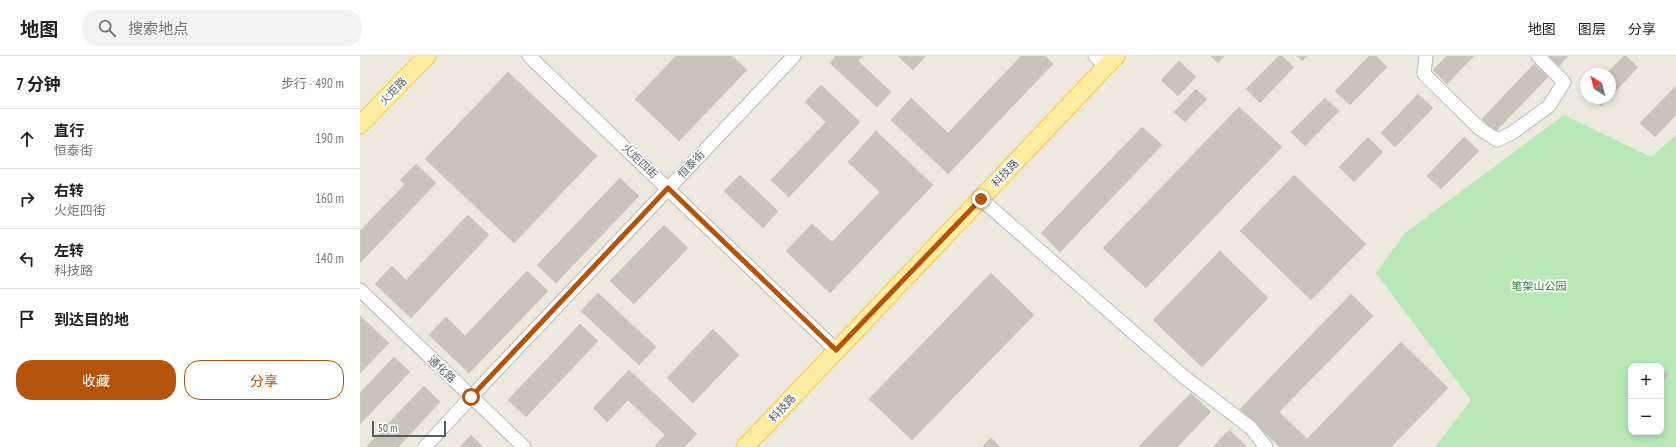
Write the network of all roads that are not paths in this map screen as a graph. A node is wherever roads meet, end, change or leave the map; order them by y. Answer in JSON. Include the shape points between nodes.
{"nodes":[{"id":1,"x":427,"y":56,"type":"edge"},
{"id":2,"x":530,"y":56,"type":"edge"},
{"id":3,"x":794,"y":56,"type":"edge"},
{"id":4,"x":1426,"y":56,"type":"edge"},
{"id":5,"x":1538,"y":56,"type":"edge"},
{"id":6,"x":1106,"y":60,"type":"edge"},
{"id":7,"x":360,"y":125,"type":"edge"},
{"id":8,"x":668,"y":188,"type":"junction"},
{"id":9,"x":981,"y":199,"type":"junction"},
{"id":10,"x":360,"y":290,"type":"edge"},
{"id":11,"x":836,"y":350,"type":"junction"},
{"id":12,"x":471,"y":397,"type":"junction"},
{"id":13,"x":425,"y":447,"type":"edge"},
{"id":14,"x":524,"y":447,"type":"edge"},
{"id":15,"x":745,"y":447,"type":"edge"},
{"id":16,"x":1266,"y":447,"type":"edge"}],
"edges":[{"from":1,"to":7,"type":"main road","name":"火炬路"},
{"from":2,"to":8,"type":"street","name":"火炬四街"},
{"from":3,"to":8,"type":"street","name":"恒泰街"},
{"from":4,"to":5,"type":"street","via":[[1424,74],[1479,128],[1497,140],[1512,133],[1549,106],[1564,82]]},
{"from":6,"to":9,"type":"main road","name":"科技路"},
{"from":8,"to":11,"type":"street","name":"火炬四街"},
{"from":8,"to":12,"type":"street","name":"恒泰街"},
{"from":9,"to":11,"type":"main road","name":"科技路"},
{"from":9,"to":16,"type":"street","via":[[1183,376],[1251,428]]},
{"from":10,"to":12,"type":"street","name":"通化路"},
{"from":11,"to":15,"type":"main road","name":"科技路"},
{"from":12,"to":13,"type":"street","name":"恒泰街"},
{"from":12,"to":14,"type":"street","name":"通化路"}]}
